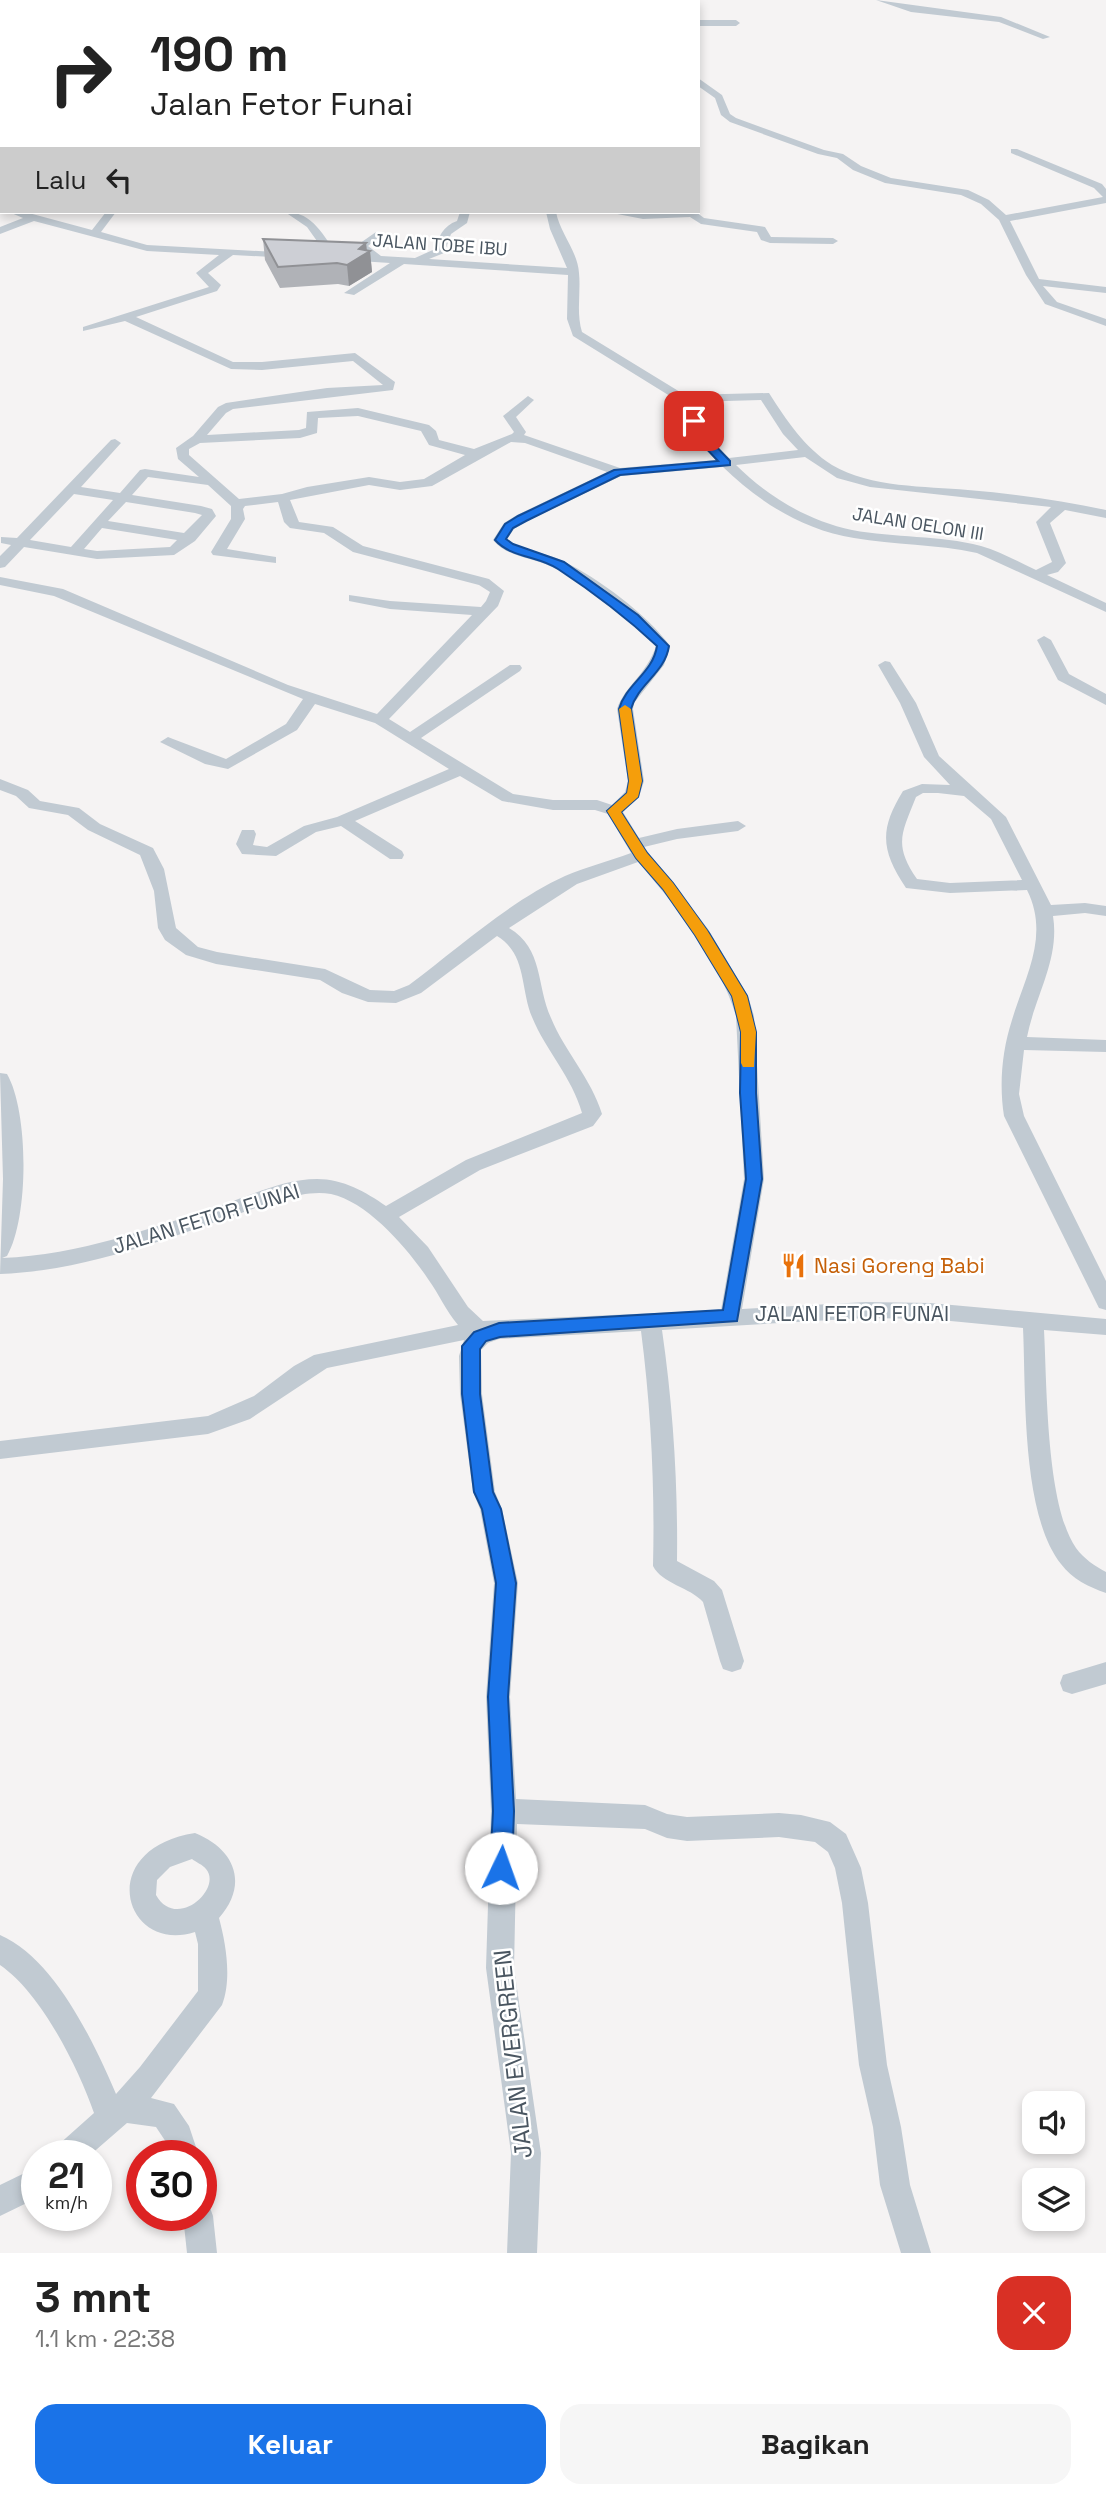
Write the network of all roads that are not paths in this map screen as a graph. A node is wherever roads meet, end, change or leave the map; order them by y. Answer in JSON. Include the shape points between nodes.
{"nodes":[{"id":1,"x":880,"y":0,"type":"edge"},
{"id":2,"x":700,"y":23,"type":"edge"},
{"id":3,"x":736,"y":23,"type":"dead end"},
{"id":4,"x":1046,"y":37,"type":"dead end"},
{"id":5,"x":700,"y":83,"type":"edge"},
{"id":6,"x":1014,"y":151,"type":"dead end"},
{"id":7,"x":1106,"y":198,"type":"edge"},
{"id":8,"x":22,"y":214,"type":"edge"},
{"id":9,"x":109,"y":214,"type":"edge"},
{"id":10,"x":293,"y":214,"type":"edge"},
{"id":11,"x":464,"y":214,"type":"edge"},
{"id":12,"x":551,"y":214,"type":"edge"},
{"id":13,"x":628,"y":214,"type":"edge"},
{"id":14,"x":692,"y":214,"type":"edge"},
{"id":15,"x":692,"y":214,"type":"edge"},
{"id":16,"x":34,"y":217,"type":"junction"},
{"id":17,"x":1004,"y":219,"type":"junction"},
{"id":18,"x":0,"y":231,"type":"edge"},
{"id":19,"x":94,"y":234,"type":"junction"},
{"id":20,"x":376,"y":235,"type":"dead end"},
{"id":21,"x":833,"y":241,"type":"dead end"},
{"id":22,"x":230,"y":253,"type":"junction"},
{"id":23,"x":307,"y":256,"type":"edge"},
{"id":24,"x":320,"y":256,"type":"edge"},
{"id":25,"x":333,"y":257,"type":"junction"},
{"id":26,"x":376,"y":257,"type":"junction"},
{"id":27,"x":405,"y":259,"type":"junction"},
{"id":28,"x":419,"y":260,"type":"junction"},
{"id":29,"x":574,"y":272,"type":"junction"},
{"id":30,"x":1037,"y":282,"type":"junction"},
{"id":31,"x":1106,"y":290,"type":"edge"},
{"id":32,"x":350,"y":293,"type":"dead end"},
{"id":33,"x":124,"y":316,"type":"junction"},
{"id":34,"x":1106,"y":323,"type":"edge"},
{"id":35,"x":87,"y":329,"type":"dead end"},
{"id":36,"x":683,"y":399,"type":"junction"},
{"id":37,"x":528,"y":400,"type":"dead end"},
{"id":38,"x":517,"y":437,"type":"junction"},
{"id":39,"x":197,"y":439,"type":"junction"},
{"id":40,"x":809,"y":453,"type":"junction"},
{"id":41,"x":477,"y":454,"type":"junction"},
{"id":42,"x":727,"y":463,"type":"junction"},
{"id":43,"x":618,"y":472,"type":"junction"},
{"id":44,"x":205,"y":482,"type":"dead end"},
{"id":45,"x":64,"y":488,"type":"junction"},
{"id":46,"x":123,"y":498,"type":"junction"},
{"id":47,"x":283,"y":498,"type":"junction"},
{"id":48,"x":240,"y":504,"type":"junction"},
{"id":49,"x":1062,"y":505,"type":"junction"},
{"id":50,"x":1106,"y":514,"type":"edge"},
{"id":51,"x":100,"y":524,"type":"junction"},
{"id":52,"x":190,"y":538,"type":"junction"},
{"id":53,"x":3,"y":543,"type":"edge"},
{"id":54,"x":20,"y":543,"type":"junction"},
{"id":55,"x":74,"y":551,"type":"junction"},
{"id":56,"x":271,"y":560,"type":"dead end"},
{"id":57,"x":0,"y":564,"type":"edge"},
{"id":58,"x":1038,"y":574,"type":"junction"},
{"id":59,"x":0,"y":581,"type":"edge"},
{"id":60,"x":354,"y":598,"type":"dead end"},
{"id":61,"x":1106,"y":608,"type":"edge"},
{"id":62,"x":484,"y":611,"type":"junction"},
{"id":63,"x":1044,"y":640,"type":"dead end"},
{"id":64,"x":886,"y":665,"type":"dead end"},
{"id":65,"x":515,"y":668,"type":"dead end"},
{"id":66,"x":312,"y":697,"type":"junction"},
{"id":67,"x":1106,"y":701,"type":"edge"},
{"id":68,"x":380,"y":720,"type":"junction"},
{"id":69,"x":412,"y":737,"type":"junction"},
{"id":70,"x":168,"y":742,"type":"dead end"},
{"id":71,"x":462,"y":769,"type":"junction"},
{"id":72,"x":0,"y":784,"type":"edge"},
{"id":73,"x":972,"y":792,"type":"junction"},
{"id":74,"x":614,"y":811,"type":"junction"},
{"id":75,"x":343,"y":820,"type":"junction"},
{"id":76,"x":738,"y":826,"type":"dead end"},
{"id":77,"x":248,"y":834,"type":"dead end"},
{"id":78,"x":638,"y":850,"type":"junction"},
{"id":79,"x":396,"y":856,"type":"dead end"},
{"id":80,"x":1033,"y":885,"type":"junction"},
{"id":81,"x":1044,"y":911,"type":"junction"},
{"id":82,"x":1106,"y":911,"type":"edge"},
{"id":83,"x":498,"y":929,"type":"junction"},
{"id":84,"x":1017,"y":1044,"type":"junction"},
{"id":85,"x":1106,"y":1046,"type":"edge"},
{"id":86,"x":0,"y":1079,"type":"edge"},
{"id":87,"x":385,"y":1216,"type":"junction"},
{"id":88,"x":0,"y":1251,"type":"edge"},
{"id":89,"x":0,"y":1266,"type":"edge"},
{"id":90,"x":1106,"y":1302,"type":"edge"},
{"id":91,"x":730,"y":1316,"type":"junction"},
{"id":92,"x":1033,"y":1320,"type":"junction"},
{"id":93,"x":650,"y":1321,"type":"junction"},
{"id":94,"x":1106,"y":1327,"type":"edge"},
{"id":95,"x":489,"y":1329,"type":"junction"},
{"id":96,"x":0,"y":1450,"type":"edge"},
{"id":97,"x":1106,"y":1583,"type":"edge"},
{"id":98,"x":732,"y":1661,"type":"dead end"},
{"id":99,"x":1106,"y":1673,"type":"edge"},
{"id":100,"x":1072,"y":1683,"type":"dead end"},
{"id":101,"x":504,"y":1811,"type":"junction"},
{"id":102,"x":204,"y":1914,"type":"dead end"},
{"id":103,"x":0,"y":1949,"type":"edge"},
{"id":104,"x":116,"y":2113,"type":"junction"},
{"id":105,"x":85,"y":2140,"type":"edge"},
{"id":106,"x":180,"y":2140,"type":"edge"},
{"id":107,"x":21,"y":2190,"type":"edge"},
{"id":108,"x":0,"y":2201,"type":"edge"},
{"id":109,"x":200,"y":2231,"type":"edge"},
{"id":110,"x":202,"y":2253,"type":"edge"},
{"id":111,"x":522,"y":2253,"type":"edge"},
{"id":112,"x":916,"y":2253,"type":"edge"}],
"edges":[{"from":1,"to":4,"type":"street","via":[[911,9],[1001,20]]},
{"from":2,"to":3,"type":"street"},
{"from":5,"to":17,"type":"street","via":[[719,97],[733,120],[840,156],[889,181],[964,192]]},
{"from":6,"to":7,"type":"street","via":[[1098,186]]},
{"from":7,"to":17,"type":"street"},
{"from":8,"to":16,"type":"street"},
{"from":9,"to":19,"type":"street"},
{"from":10,"to":25,"type":"street","via":[[310,225]]},
{"from":11,"to":28,"type":"street","via":[[462,223],[446,231],[440,251]]},
{"from":12,"to":29,"type":"street","via":[[556,236]]},
{"from":13,"to":15,"type":"street"},
{"from":14,"to":21,"type":"street","via":[[701,221],[761,229],[770,240]]},
{"from":16,"to":18,"type":"street"},
{"from":16,"to":19,"type":"street"},
{"from":17,"to":30,"type":"street"},
{"from":19,"to":22,"type":"street","via":[[158,250]]},
{"from":20,"to":26,"type":"street","via":[[361,246]]},
{"from":22,"to":23,"type":"street"},
{"from":22,"to":33,"type":"street","via":[[201,273],[215,285],[213,289]]},
{"from":24,"to":25,"type":"street","name":"JALAN TOBE IBU"},
{"from":25,"to":26,"type":"street","name":"JALAN TOBE IBU"},
{"from":26,"to":27,"type":"street","name":"JALAN TOBE IBU"},
{"from":27,"to":28,"type":"street","name":"JALAN TOBE IBU"},
{"from":27,"to":32,"type":"street"},
{"from":28,"to":29,"type":"street","name":"JALAN TOBE IBU"},
{"from":29,"to":36,"type":"street","via":[[577,334]]},
{"from":30,"to":31,"type":"street"},
{"from":30,"to":34,"type":"street","via":[[1051,304]]},
{"from":33,"to":35,"type":"street"},
{"from":33,"to":39,"type":"street","via":[[231,365],[353,357],[389,382],[384,389],[230,406]]},
{"from":36,"to":40,"type":"street","via":[[765,396],[782,428]]},
{"from":36,"to":42,"type":"street","name":"JALAN OELON III","via":[[701,435]]},
{"from":37,"to":38,"type":"street","via":[[509,416],[520,432]]},
{"from":38,"to":41,"type":"street"},
{"from":38,"to":43,"type":"street"},
{"from":39,"to":41,"type":"street","via":[[300,434],[313,430],[311,415],[358,412],[425,428],[433,442]]},
{"from":39,"to":48,"type":"street","via":[[183,448],[183,456]]},
{"from":40,"to":42,"type":"street"},
{"from":40,"to":49,"type":"street","via":[[852,479]]},
{"from":41,"to":47,"type":"street","via":[[427,484],[369,481]]},
{"from":42,"to":43,"type":"street"},
{"from":42,"to":58,"type":"street","name":"JALAN OELON III","via":[[769,500],[830,527],[853,534],[970,547]]},
{"from":43,"to":74,"type":"street","via":[[522,518],[509,526],[500,540],[560,565],[663,646],[652,673],[627,702],[636,781],[634,794]]},
{"from":44,"to":46,"type":"street","via":[[145,474]]},
{"from":45,"to":46,"type":"street"},
{"from":45,"to":53,"type":"street"},
{"from":45,"to":54,"type":"street"},
{"from":46,"to":51,"type":"street"},
{"from":46,"to":52,"type":"street","via":[[208,512],[207,521]]},
{"from":47,"to":48,"type":"street"},
{"from":47,"to":62,"type":"street","via":[[295,525],[328,530],[358,550],[494,586],[498,594]]},
{"from":48,"to":56,"type":"street","via":[[238,519],[218,552]]},
{"from":49,"to":50,"type":"street"},
{"from":49,"to":58,"type":"street","via":[[1043,522],[1059,563]]},
{"from":51,"to":52,"type":"street"},
{"from":51,"to":55,"type":"street"},
{"from":52,"to":55,"type":"street","via":[[174,551],[97,555]]},
{"from":53,"to":54,"type":"street"},
{"from":54,"to":55,"type":"street"},
{"from":54,"to":57,"type":"street"},
{"from":58,"to":61,"type":"street","name":"JALAN OELON III"},
{"from":59,"to":66,"type":"street","via":[[58,592]]},
{"from":60,"to":62,"type":"street","via":[[390,606]]},
{"from":62,"to":68,"type":"street"},
{"from":63,"to":67,"type":"street","via":[[1065,680]]},
{"from":64,"to":73,"type":"street","via":[[932,757]]},
{"from":65,"to":69,"type":"street"},
{"from":66,"to":68,"type":"street"},
{"from":66,"to":70,"type":"street","via":[[292,727],[228,764]]},
{"from":68,"to":69,"type":"street"},
{"from":69,"to":71,"type":"street"},
{"from":71,"to":74,"type":"street","via":[[508,798],[597,805]]},
{"from":71,"to":75,"type":"street"},
{"from":72,"to":83,"type":"street","via":[[35,804],[73,811],[94,827],[147,852],[156,869],[171,936],[203,956],[299,969],[325,975],[368,996],[396,997],[415,989]]},
{"from":73,"to":80,"type":"street","via":[[998,817]]},
{"from":73,"to":80,"type":"street","via":[[925,788],[909,794],[892,839],[903,874],[912,884],[932,887]]},
{"from":74,"to":78,"type":"street"},
{"from":75,"to":77,"type":"street","via":[[310,829],[270,852],[248,850],[244,844]]},
{"from":75,"to":79,"type":"street"},
{"from":76,"to":78,"type":"street","via":[[677,834]]},
{"from":78,"to":83,"type":"street","via":[[571,880]]},
{"from":78,"to":91,"type":"street","via":[[702,933],[739,996],[745,1016],[754,1179]]},
{"from":80,"to":81,"type":"street"},
{"from":81,"to":82,"type":"street"},
{"from":81,"to":84,"type":"street","via":[[1047,932],[1040,971]]},
{"from":83,"to":87,"type":"street","via":[[524,949],[541,1017],[581,1085],[592,1114],[586,1121],[474,1165]]},
{"from":84,"to":85,"type":"street"},
{"from":84,"to":90,"type":"street","via":[[1010,1094],[1014,1116]]},
{"from":86,"to":88,"type":"street","via":[[11,1110],[15,1177],[7,1236]]},
{"from":87,"to":89,"type":"street","name":"JALAN FETOR FUNAI","via":[[344,1191],[306,1187],[99,1252],[54,1262]]},
{"from":87,"to":95,"type":"street","name":"JALAN FETOR FUNAI","via":[[435,1270],[466,1320]]},
{"from":91,"to":92,"type":"street","name":"JALAN FETOR FUNAI","via":[[866,1310]]},
{"from":91,"to":93,"type":"street","name":"JALAN FETOR FUNAI"},
{"from":92,"to":94,"type":"street","name":"JALAN FETOR FUNAI"},
{"from":92,"to":97,"type":"street","via":[[1041,1455],[1055,1527],[1068,1556]]},
{"from":93,"to":95,"type":"street","name":"JALAN FETOR FUNAI"},
{"from":93,"to":98,"type":"street","via":[[666,1508],[665,1566],[706,1588],[713,1597]]},
{"from":95,"to":96,"type":"street","via":[[322,1361],[262,1402],[208,1425]]},
{"from":95,"to":101,"type":"street","name":"JALAN EVERGREEN","via":[[471,1346],[471,1394],[484,1492],[506,1583],[498,1697]]},
{"from":99,"to":100,"type":"street"},
{"from":101,"to":111,"type":"street","name":"JALAN EVERGREEN","via":[[500,1968],[526,2153]]},
{"from":101,"to":112,"type":"street","via":[[645,1817],[687,1829],[801,1827],[821,1831],[837,1843],[855,1903],[873,2066],[895,2185]]},
{"from":102,"to":104,"type":"street","via":[[212,1944],[212,1995],[150,2077]]},
{"from":103,"to":104,"type":"street","via":[[28,1970]]},
{"from":104,"to":105,"type":"street"},
{"from":104,"to":106,"type":"street","via":[[164,2114]]},
{"from":107,"to":108,"type":"street"},
{"from":109,"to":110,"type":"street"}]}
